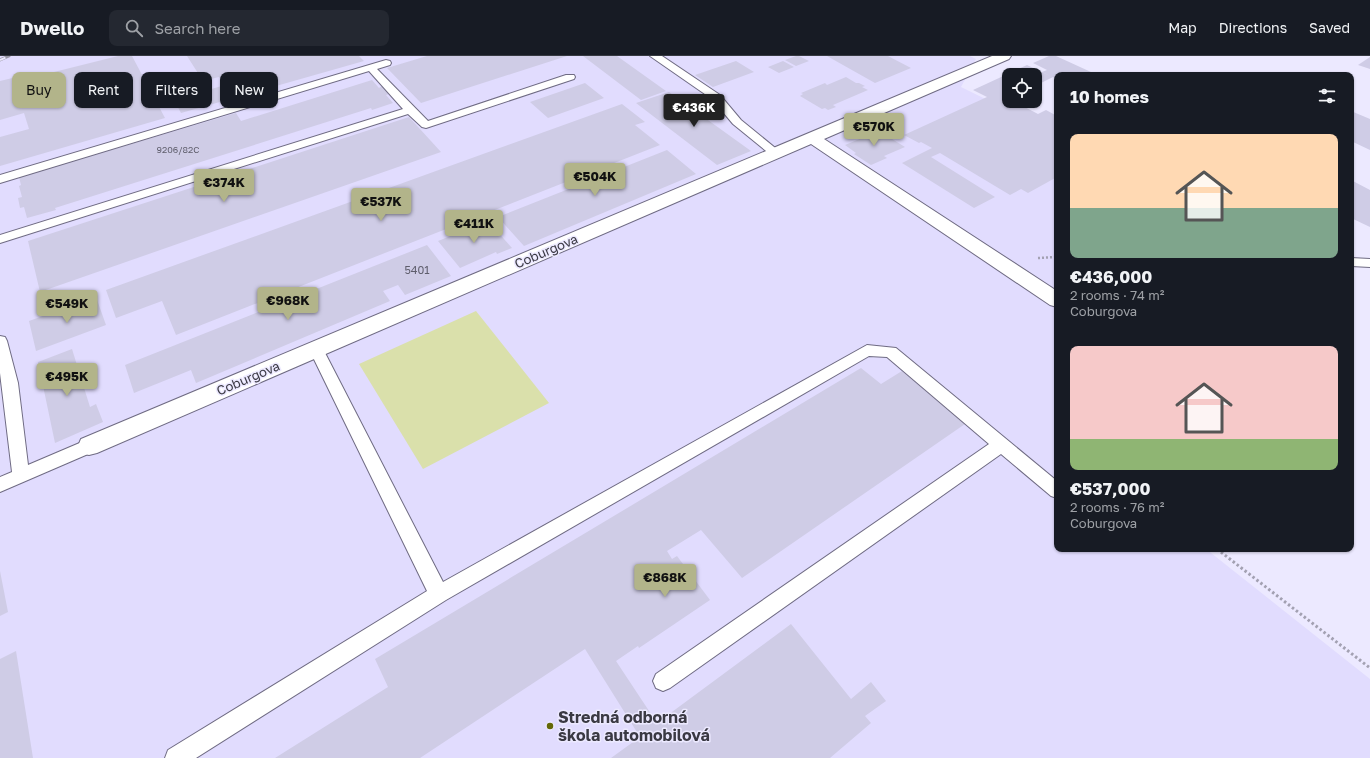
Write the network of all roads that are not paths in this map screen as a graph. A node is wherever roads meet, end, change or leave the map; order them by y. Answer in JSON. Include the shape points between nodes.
{"nodes":[{"id":1,"x":655,"y":56,"type":"edge"},
{"id":2,"x":1004,"y":56,"type":"edge"},
{"id":3,"x":386,"y":62,"type":"dead end"},
{"id":4,"x":370,"y":68,"type":"junction"},
{"id":5,"x":570,"y":77,"type":"dead end"},
{"id":6,"x":410,"y":110,"type":"junction"},
{"id":7,"x":812,"y":138,"type":"junction"},
{"id":8,"x":775,"y":153,"type":"junction"},
{"id":9,"x":0,"y":179,"type":"edge"},
{"id":10,"x":0,"y":239,"type":"edge"},
{"id":11,"x":1354,"y":262,"type":"edge"},
{"id":12,"x":1370,"y":262,"type":"edge"},
{"id":13,"x":1054,"y":298,"type":"edge"},
{"id":14,"x":0,"y":341,"type":"edge"},
{"id":15,"x":316,"y":349,"type":"junction"},
{"id":16,"x":5,"y":385,"type":"edge"},
{"id":17,"x":1002,"y":444,"type":"junction"},
{"id":18,"x":89,"y":446,"type":"joint"},
{"id":19,"x":21,"y":476,"type":"junction"},
{"id":20,"x":0,"y":485,"type":"edge"},
{"id":21,"x":1054,"y":488,"type":"edge"},
{"id":22,"x":439,"y":594,"type":"junction"},
{"id":23,"x":663,"y":680,"type":"dead end"},
{"id":24,"x":176,"y":758,"type":"edge"}],
"edges":[{"from":1,"to":8,"type":"lane","via":[[716,96],[737,122]]},
{"from":2,"to":7,"type":"street","name":"Coburgova"},
{"from":3,"to":4,"type":"lane"},
{"from":4,"to":6,"type":"lane"},
{"from":4,"to":9,"type":"lane"},
{"from":5,"to":6,"type":"lane","via":[[426,125]]},
{"from":6,"to":10,"type":"lane"},
{"from":7,"to":8,"type":"street","name":"Coburgova"},
{"from":7,"to":13,"type":"street"},
{"from":8,"to":15,"type":"street","name":"Coburgova"},
{"from":11,"to":12,"type":"lane"},
{"from":14,"to":16,"type":"lane"},
{"from":15,"to":18,"type":"street","name":"Coburgova"},
{"from":15,"to":22,"type":"lane"},
{"from":16,"to":19,"type":"lane"},
{"from":17,"to":21,"type":"lane"},
{"from":17,"to":22,"type":"lane","via":[[891,352],[867,350]]},
{"from":17,"to":23,"type":"lane"},
{"from":18,"to":19,"type":"lane"},
{"from":19,"to":20,"type":"lane"},
{"from":22,"to":24,"type":"lane"}]}
